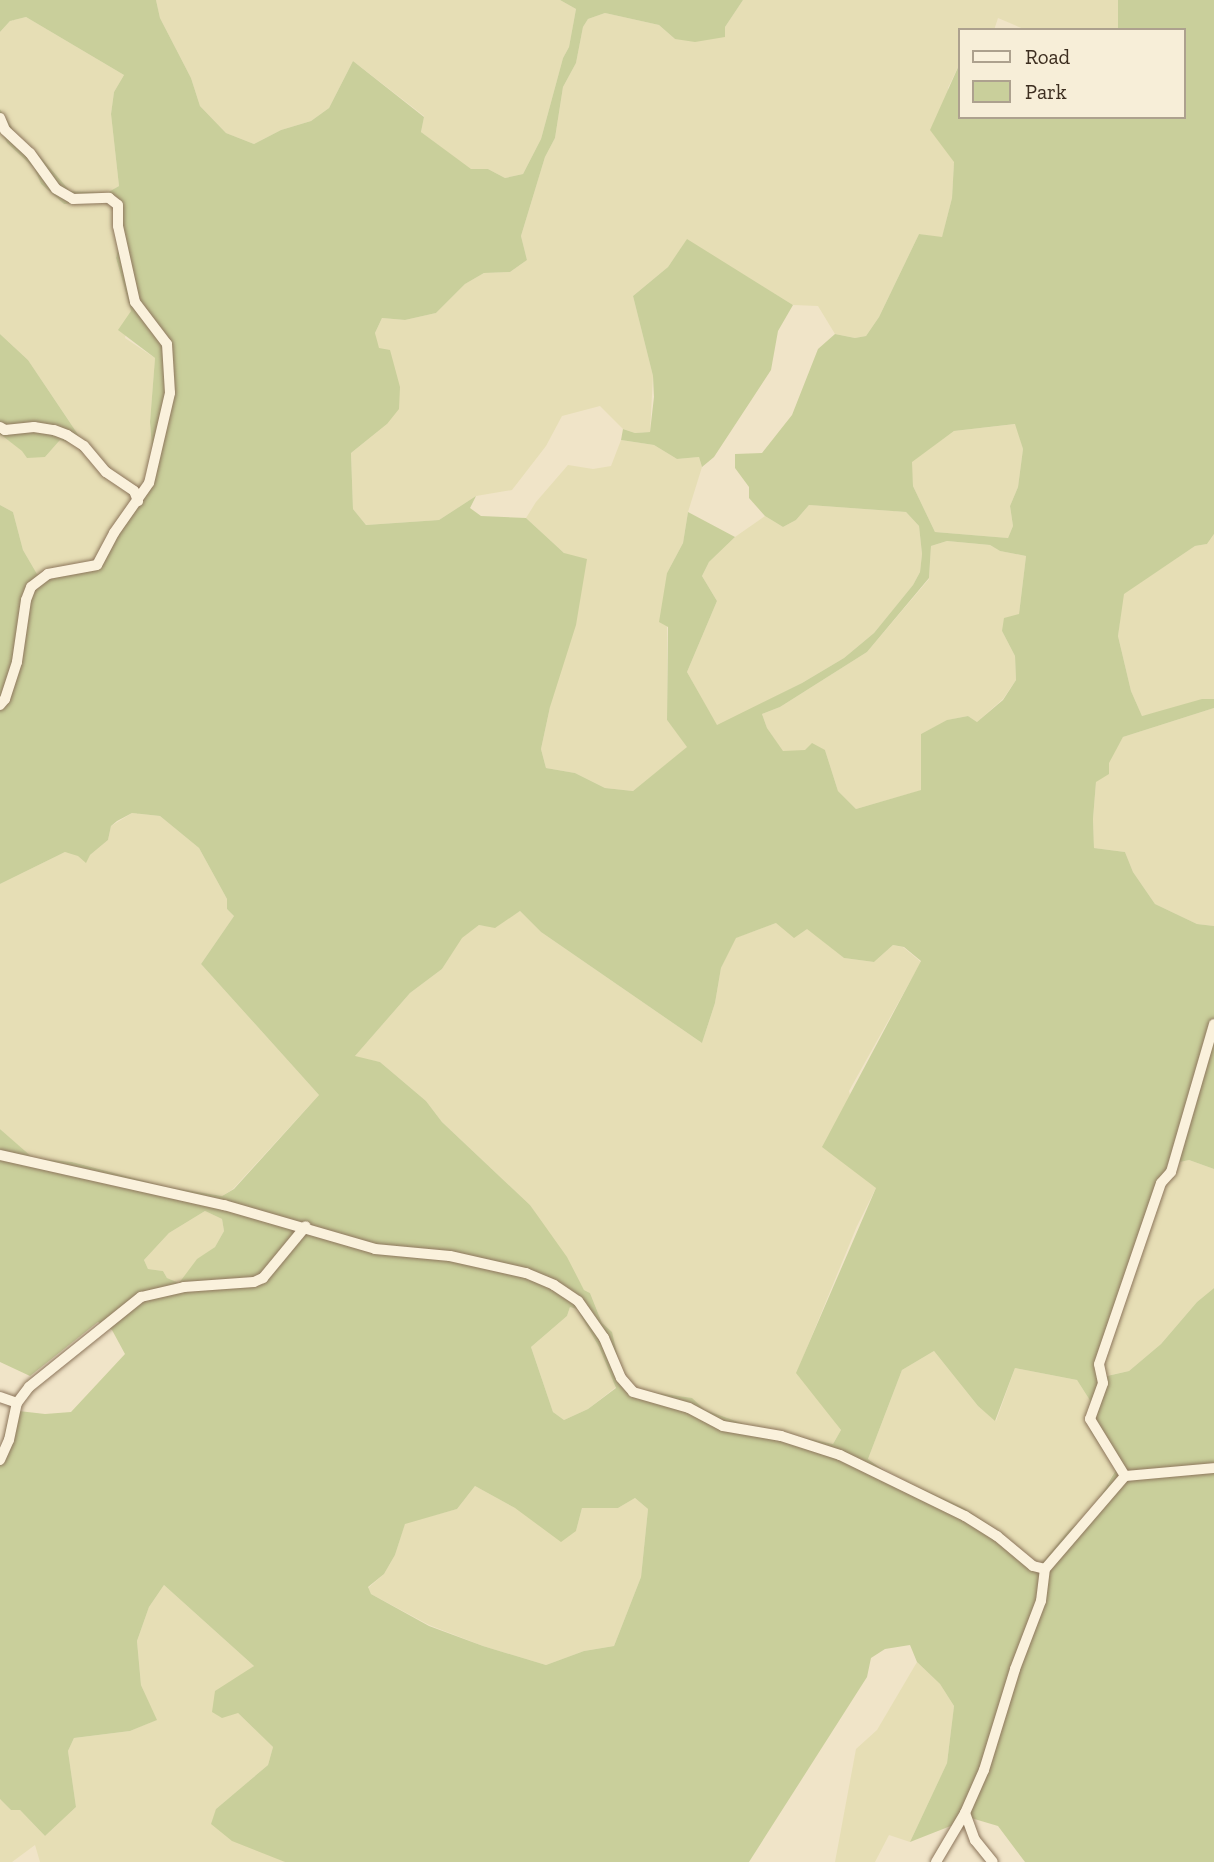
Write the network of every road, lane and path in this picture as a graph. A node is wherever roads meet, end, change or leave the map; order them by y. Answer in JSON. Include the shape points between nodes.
{"nodes":[{"id":1,"x":0,"y":118,"type":"edge"},
{"id":2,"x":0,"y":427,"type":"edge"},
{"id":3,"x":138,"y":501,"type":"junction"},
{"id":4,"x":0,"y":705,"type":"edge"},
{"id":5,"x":1214,"y":1024,"type":"edge"},
{"id":6,"x":0,"y":1155,"type":"edge"},
{"id":7,"x":306,"y":1226,"type":"junction"},
{"id":8,"x":0,"y":1397,"type":"edge"},
{"id":9,"x":17,"y":1404,"type":"junction"},
{"id":10,"x":0,"y":1460,"type":"edge"},
{"id":11,"x":1214,"y":1468,"type":"edge"},
{"id":12,"x":1125,"y":1476,"type":"junction"},
{"id":13,"x":1045,"y":1569,"type":"junction"},
{"id":14,"x":965,"y":1813,"type":"junction"},
{"id":15,"x":936,"y":1862,"type":"edge"},
{"id":16,"x":993,"y":1862,"type":"edge"}],
"edges":[{"from":1,"to":3,"type":"street","via":[[5,130],[30,153],[56,189],[73,199],[109,198],[118,205],[118,226],[135,302],[169,351],[170,393],[156,462]]},
{"from":2,"to":3,"type":"street","via":[[54,429],[67,435],[134,491]]},
{"from":3,"to":4,"type":"street","via":[[97,565],[48,574],[31,587],[17,662]]},
{"from":5,"to":12,"type":"street","via":[[1171,1172],[1161,1183],[1099,1364],[1103,1382],[1090,1419]]},
{"from":6,"to":7,"type":"street"},
{"from":7,"to":9,"type":"street","via":[[263,1278],[254,1282],[184,1287],[141,1297],[29,1387]]},
{"from":7,"to":13,"type":"street","via":[[375,1249],[450,1256],[526,1273],[554,1285],[578,1301],[633,1392],[689,1408],[723,1426],[781,1436],[840,1455],[965,1516],[1033,1566]]},
{"from":8,"to":9,"type":"street"},
{"from":9,"to":10,"type":"street"},
{"from":11,"to":12,"type":"street"},
{"from":12,"to":13,"type":"street"},
{"from":13,"to":14,"type":"street","via":[[1041,1601]]},
{"from":14,"to":15,"type":"street"},
{"from":14,"to":16,"type":"street","via":[[975,1840]]}]}
